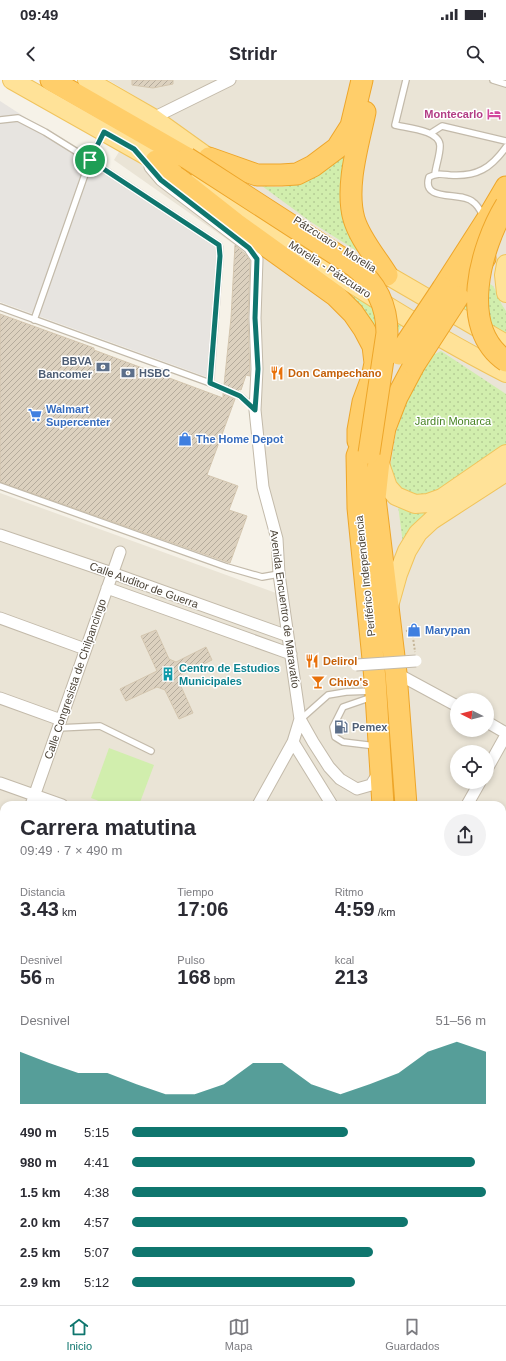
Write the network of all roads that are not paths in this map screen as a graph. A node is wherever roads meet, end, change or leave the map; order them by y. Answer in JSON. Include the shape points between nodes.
{"nodes":[{"id":1,"x":12,"y":80,"type":"edge"},
{"id":2,"x":51,"y":80,"type":"edge"},
{"id":3,"x":87,"y":80,"type":"edge"},
{"id":4,"x":230,"y":80,"type":"edge"},
{"id":5,"x":362,"y":80,"type":"edge"},
{"id":6,"x":373,"y":80,"type":"edge"},
{"id":7,"x":406,"y":80,"type":"edge"},
{"id":8,"x":493,"y":80,"type":"edge"},
{"id":9,"x":506,"y":84,"type":"edge"},
{"id":10,"x":153,"y":118,"type":"junction"},
{"id":11,"x":0,"y":120,"type":"edge"},
{"id":12,"x":104,"y":132,"type":"junction"},
{"id":13,"x":431,"y":133,"type":"junction"},
{"id":14,"x":506,"y":141,"type":"edge"},
{"id":15,"x":506,"y":147,"type":"edge"},
{"id":16,"x":134,"y":149,"type":"junction"},
{"id":17,"x":209,"y":158,"type":"junction"},
{"id":18,"x":90,"y":160,"type":"junction"},
{"id":19,"x":156,"y":161,"type":"junction"},
{"id":20,"x":435,"y":174,"type":"junction"},
{"id":21,"x":506,"y":187,"type":"edge"},
{"id":22,"x":506,"y":205,"type":"edge"},
{"id":23,"x":486,"y":221,"type":"junction"},
{"id":24,"x":506,"y":227,"type":"edge"},
{"id":25,"x":506,"y":264,"type":"edge"},
{"id":26,"x":387,"y":275,"type":"junction"},
{"id":27,"x":450,"y":292,"type":"junction"},
{"id":28,"x":506,"y":293,"type":"edge"},
{"id":29,"x":0,"y":307,"type":"edge"},
{"id":30,"x":34,"y":320,"type":"junction"},
{"id":31,"x":506,"y":344,"type":"edge"},
{"id":32,"x":482,"y":361,"type":"junction"},
{"id":33,"x":506,"y":361,"type":"edge"},
{"id":34,"x":506,"y":373,"type":"edge"},
{"id":35,"x":506,"y":382,"type":"edge"},
{"id":36,"x":210,"y":383,"type":"junction"},
{"id":37,"x":255,"y":410,"type":"junction"},
{"id":38,"x":506,"y":454,"type":"edge"},
{"id":39,"x":368,"y":457,"type":"junction"},
{"id":40,"x":506,"y":472,"type":"edge"},
{"id":41,"x":0,"y":486,"type":"edge"},
{"id":42,"x":0,"y":535,"type":"edge"},
{"id":43,"x":120,"y":552,"type":"dead end"},
{"id":44,"x":112,"y":573,"type":"junction"},
{"id":45,"x":279,"y":574,"type":"junction"},
{"id":46,"x":107,"y":588,"type":"junction"},
{"id":47,"x":389,"y":607,"type":"junction"},
{"id":48,"x":0,"y":618,"type":"edge"},
{"id":49,"x":288,"y":636,"type":"junction"},
{"id":50,"x":85,"y":649,"type":"junction"},
{"id":51,"x":291,"y":654,"type":"junction"},
{"id":52,"x":416,"y":661,"type":"road end"},
{"id":53,"x":356,"y":665,"type":"dead end"},
{"id":54,"x":396,"y":673,"type":"junction"},
{"id":55,"x":376,"y":693,"type":"junction"},
{"id":56,"x":0,"y":698,"type":"edge"},
{"id":57,"x":450,"y":702,"type":"edge"},
{"id":58,"x":400,"y":718,"type":"junction"},
{"id":59,"x":300,"y":719,"type":"junction"},
{"id":60,"x":60,"y":724,"type":"junction"},
{"id":61,"x":494,"y":726,"type":"edge"},
{"id":62,"x":506,"y":734,"type":"edge"},
{"id":63,"x":293,"y":742,"type":"junction"},
{"id":64,"x":380,"y":746,"type":"junction"},
{"id":65,"x":151,"y":751,"type":"dead end"},
{"id":66,"x":494,"y":756,"type":"edge"},
{"id":67,"x":0,"y":783,"type":"edge"},
{"id":68,"x":476,"y":789,"type":"edge"},
{"id":69,"x":32,"y":800,"type":"edge"},
{"id":70,"x":260,"y":801,"type":"edge"},
{"id":71,"x":330,"y":801,"type":"edge"},
{"id":72,"x":383,"y":801,"type":"edge"},
{"id":73,"x":406,"y":801,"type":"edge"},
{"id":74,"x":469,"y":801,"type":"edge"}],
"edges":[{"from":1,"to":12,"type":"main road","name":"Morelia - Pátzcuaro"},
{"from":2,"to":39,"type":"highway","bridge":true,"via":[[187,158],[354,266],[367,277],[384,307],[387,334]]},
{"from":3,"to":10,"type":"main road","name":"Pátzcuaro - Morelia"},
{"from":4,"to":10,"type":"street"},
{"from":5,"to":17,"type":"highway","via":[[351,126],[336,148],[313,166],[297,174],[257,175]]},
{"from":6,"to":26,"type":"highway","via":[[356,156],[350,201],[354,220],[362,236]]},
{"from":7,"to":13,"type":"lane","via":[[395,125]]},
{"from":8,"to":9,"type":"lane"},
{"from":10,"to":17,"type":"main road","name":"Pátzcuaro - Morelia"},
{"from":11,"to":18,"type":"lane","via":[[18,118]]},
{"from":12,"to":16,"type":"main road","name":"Morelia - Pátzcuaro"},
{"from":12,"to":18,"type":"lane"},
{"from":13,"to":14,"type":"lane","via":[[442,126]]},
{"from":13,"to":20,"type":"lane","via":[[438,138],[440,145]]},
{"from":15,"to":20,"type":"lane","via":[[485,170],[472,175]]},
{"from":16,"to":19,"type":"main road","name":"Morelia - Pátzcuaro"},
{"from":16,"to":37,"type":"street","name":"Avenida Encuentro de Maravatío","via":[[161,180],[249,248],[257,259],[255,318],[258,369]]},
{"from":17,"to":26,"type":"main road","name":"Pátzcuaro - Morelia","via":[[327,241]]},
{"from":18,"to":30,"type":"lane"},
{"from":18,"to":36,"type":"lane","via":[[219,245]]},
{"from":19,"to":32,"type":"main road","name":"Morelia - Pátzcuaro","via":[[209,190],[347,282]]},
{"from":19,"to":39,"type":"highway","via":[[236,224],[336,296],[353,313],[373,346],[375,362],[358,430]]},
{"from":20,"to":23,"type":"lane","via":[[429,177],[429,189],[435,193],[464,197],[473,201]]},
{"from":21,"to":23,"type":"highway"},
{"from":22,"to":33,"type":"highway","bridge":true,"via":[[484,255],[478,298],[479,317],[486,336],[496,352]]},
{"from":23,"to":27,"type":"highway"},
{"from":24,"to":27,"type":"highway"},
{"from":25,"to":28,"type":"main road"},
{"from":26,"to":31,"type":"main road","name":"Pátzcuaro - Morelia"},
{"from":27,"to":39,"type":"highway","name":"Periférico Independencia","bridge":true,"via":[[406,359],[397,397],[385,428]]},
{"from":29,"to":30,"type":"lane"},
{"from":30,"to":36,"type":"lane"},
{"from":32,"to":34,"type":"main road","name":"Morelia - Pátzcuaro"},
{"from":32,"to":35,"type":"main road"},
{"from":36,"to":37,"type":"lane","via":[[240,396]]},
{"from":37,"to":45,"type":"street","name":"Avenida Encuentro de Maravatío","via":[[263,487],[277,539]]},
{"from":38,"to":39,"type":"main road","via":[[442,498],[415,504],[396,496]]},
{"from":39,"to":47,"type":"highway","name":"Periférico Independencia"},
{"from":39,"to":55,"type":"highway","name":"Periférico Independencia","via":[[358,508]]},
{"from":39,"to":58,"type":"highway","via":[[366,475],[369,518],[385,671]]},
{"from":40,"to":47,"type":"main road","via":[[432,520],[418,533],[407,551]]},
{"from":41,"to":45,"type":"lane","via":[[227,567],[262,577]]},
{"from":42,"to":44,"type":"street","name":"Calle Auditor de Guerra"},
{"from":43,"to":44,"type":"street","name":"Calle Congresista de Chilpancingo"},
{"from":44,"to":46,"type":"street","name":"Calle Congresista de Chilpancingo"},
{"from":44,"to":49,"type":"street","name":"Calle Auditor de Guerra"},
{"from":45,"to":49,"type":"street","name":"Avenida Encuentro de Maravatío"},
{"from":46,"to":50,"type":"street","name":"Calle Congresista de Chilpancingo"},
{"from":46,"to":51,"type":"street","name":"Calle Auditor de Guerra"},
{"from":47,"to":54,"type":"highway","name":"Periférico Independencia"},
{"from":48,"to":50,"type":"street"},
{"from":49,"to":51,"type":"street","name":"Avenida Encuentro de Maravatío"},
{"from":50,"to":60,"type":"street","name":"Calle Congresista de Chilpancingo"},
{"from":51,"to":59,"type":"street","name":"Avenida Encuentro de Maravatío"},
{"from":52,"to":53,"type":"street","bridge":true},
{"from":54,"to":57,"type":"street"},
{"from":54,"to":58,"type":"highway","name":"Periférico Independencia"},
{"from":55,"to":59,"type":"lane","via":[[351,691],[328,695]]},
{"from":55,"to":64,"type":"highway","name":"Periférico Independencia"},
{"from":55,"to":64,"type":"lane","via":[[343,707],[333,727],[336,737],[343,742]]},
{"from":56,"to":60,"type":"street"},
{"from":58,"to":73,"type":"highway","name":"Periférico Independencia"},
{"from":59,"to":63,"type":"street"},
{"from":59,"to":64,"type":"street","via":[[329,767],[340,779],[357,789],[371,785],[374,781]]},
{"from":60,"to":65,"type":"lane","via":[[100,726]]},
{"from":60,"to":69,"type":"street","name":"Calle Congresista de Chilpancingo"},
{"from":61,"to":62,"type":"street"},
{"from":62,"to":66,"type":"street"},
{"from":63,"to":70,"type":"street"},
{"from":63,"to":71,"type":"street"},
{"from":64,"to":72,"type":"highway","name":"Periférico Independencia"},
{"from":67,"to":69,"type":"street"},
{"from":68,"to":74,"type":"street"}]}
